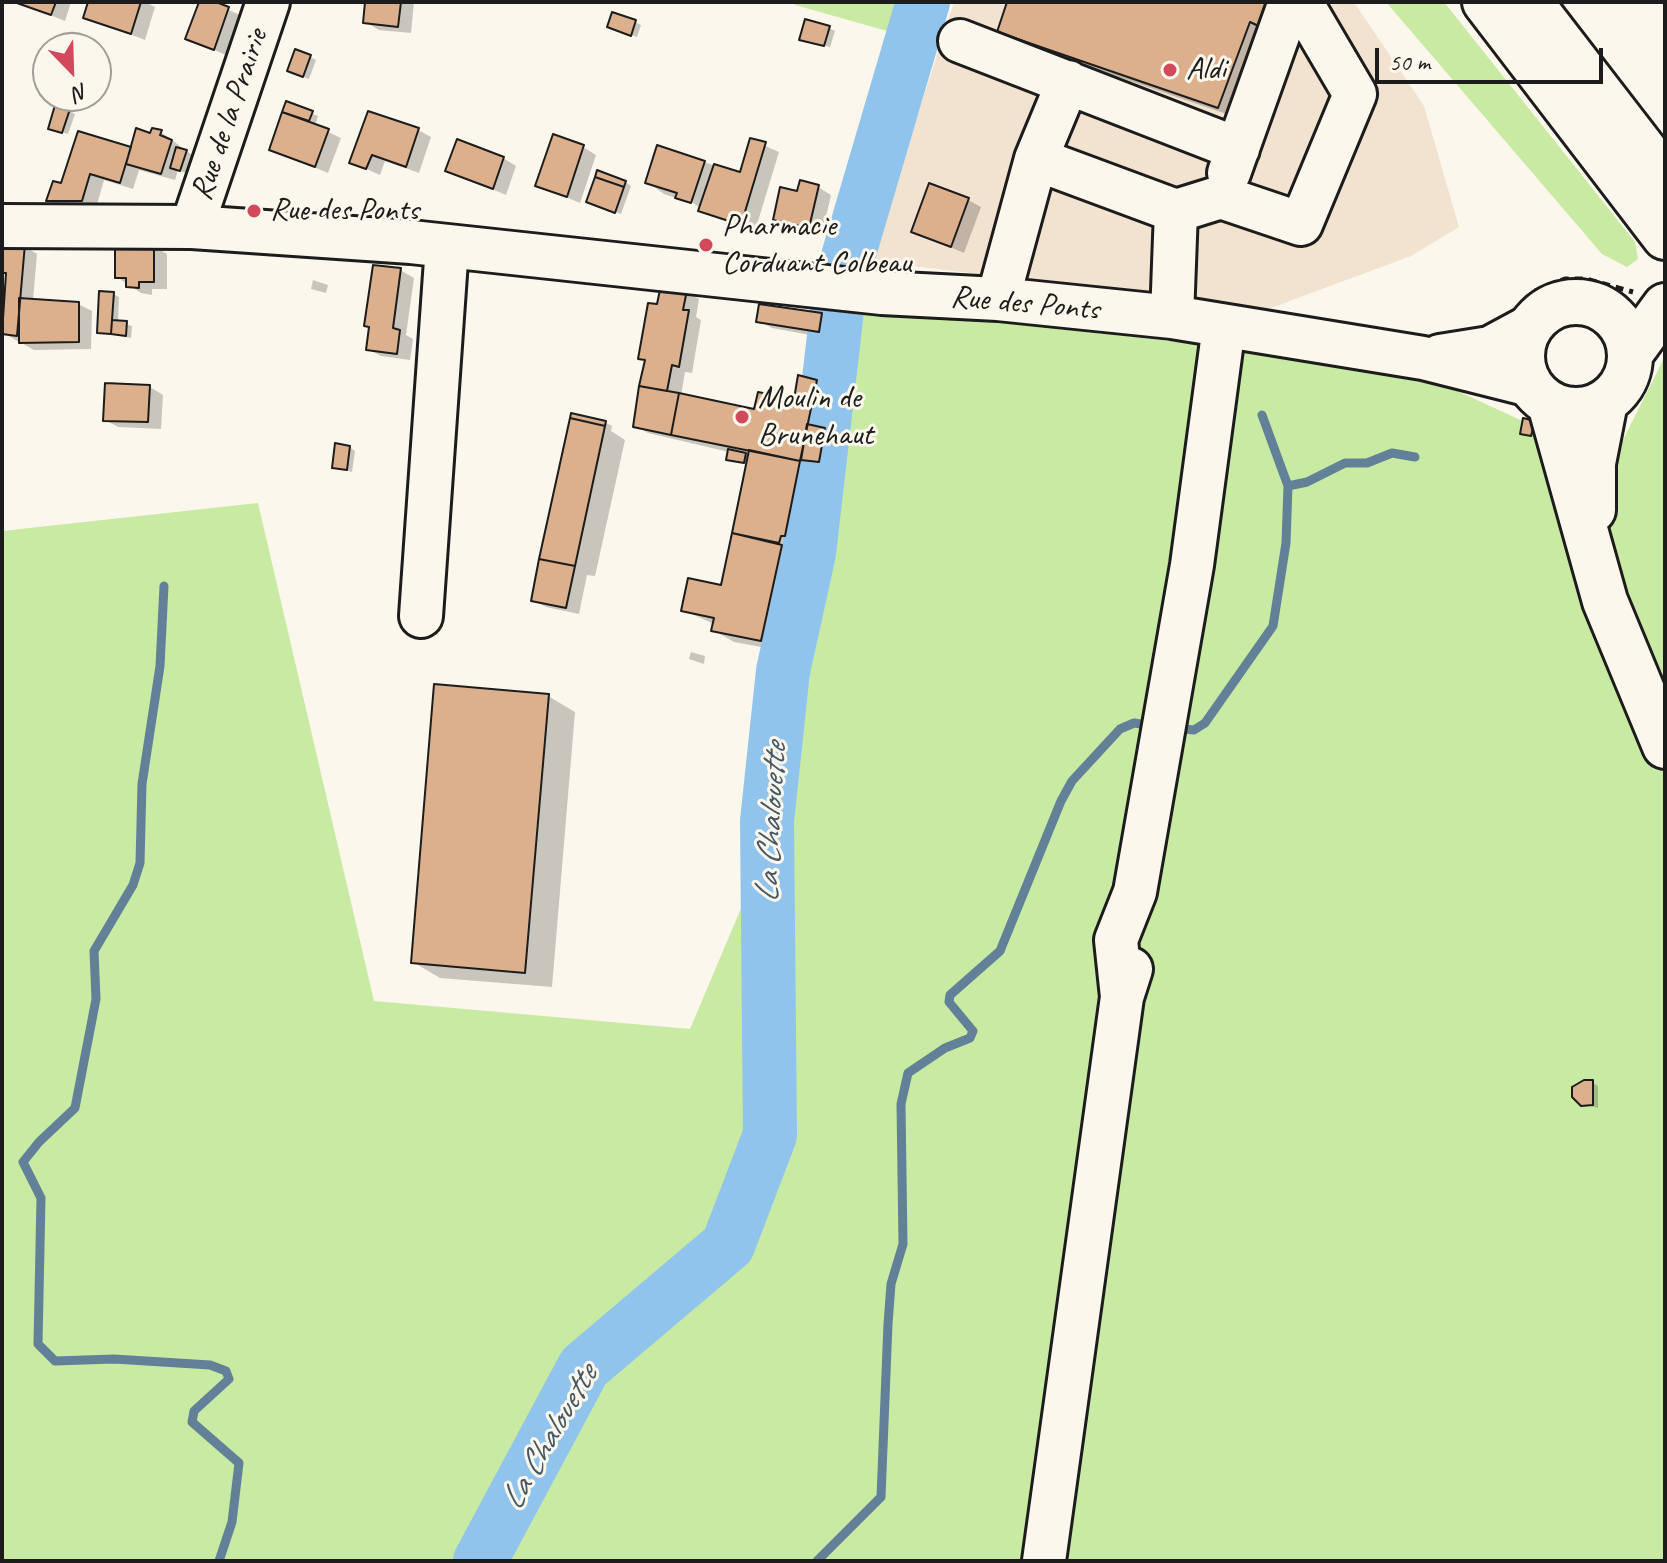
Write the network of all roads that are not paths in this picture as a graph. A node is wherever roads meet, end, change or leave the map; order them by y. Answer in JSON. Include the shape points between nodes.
{"nodes":[{"id":1,"x":268,"y":2,"type":"edge"},
{"id":2,"x":1290,"y":2,"type":"edge"},
{"id":3,"x":1301,"y":2,"type":"edge"},
{"id":4,"x":1485,"y":2,"type":"edge"},
{"id":5,"x":1530,"y":2,"type":"edge"},
{"id":6,"x":960,"y":41,"type":"dead end"},
{"id":7,"x":1068,"y":82,"type":"junction"},
{"id":8,"x":1238,"y":149,"type":"junction"},
{"id":9,"x":1036,"y":159,"type":"junction"},
{"id":10,"x":1655,"y":183,"type":"edge"},
{"id":11,"x":1221,"y":197,"type":"junction"},
{"id":12,"x":1176,"y":211,"type":"junction"},
{"id":13,"x":2,"y":226,"type":"edge"},
{"id":14,"x":192,"y":227,"type":"junction"},
{"id":15,"x":1665,"y":237,"type":"edge"},
{"id":16,"x":447,"y":246,"type":"junction"},
{"id":17,"x":998,"y":299,"type":"junction"},
{"id":18,"x":1657,"y":301,"type":"edge"},
{"id":19,"x":1531,"y":310,"type":"junction"},
{"id":20,"x":1609,"y":313,"type":"junction"},
{"id":21,"x":1172,"y":317,"type":"junction"},
{"id":22,"x":1224,"y":326,"type":"junction"},
{"id":23,"x":1630,"y":354,"type":"junction"},
{"id":24,"x":1423,"y":358,"type":"junction"},
{"id":25,"x":1540,"y":394,"type":"junction"},
{"id":26,"x":1605,"y":402,"type":"junction"},
{"id":27,"x":1594,"y":556,"type":"junction"},
{"id":28,"x":421,"y":616,"type":"dead end"},
{"id":29,"x":1665,"y":746,"type":"edge"},
{"id":30,"x":1044,"y":1561,"type":"edge"}],
"edges":[{"from":1,"to":14,"type":"street","name":"Rue de la Prairie"},
{"from":2,"to":8,"type":"street"},
{"from":3,"to":11,"type":"street","via":[[1355,94],[1301,224]]},
{"from":4,"to":10,"type":"main road"},
{"from":5,"to":10,"type":"main road"},
{"from":6,"to":7,"type":"street"},
{"from":7,"to":8,"type":"street"},
{"from":7,"to":9,"type":"street"},
{"from":8,"to":11,"type":"street"},
{"from":9,"to":12,"type":"street"},
{"from":9,"to":17,"type":"street"},
{"from":10,"to":15,"type":"main road"},
{"from":11,"to":12,"type":"street"},
{"from":12,"to":21,"type":"street"},
{"from":13,"to":14,"type":"street","name":"Rue des Ponts"},
{"from":14,"to":16,"type":"street","name":"Rue des Ponts"},
{"from":16,"to":17,"type":"street","name":"Rue des Ponts","via":[[882,293]]},
{"from":16,"to":28,"type":"street"},
{"from":17,"to":21,"type":"street","name":"Rue des Ponts"},
{"from":18,"to":20,"type":"main road"},
{"from":18,"to":23,"type":"main road"},
{"from":19,"to":20,"type":"main road","via":[[1541,313],[1575,301]]},
{"from":19,"to":24,"type":"street","name":"Rue des Ponts","via":[[1490,348]]},
{"from":19,"to":25,"type":"main road","via":[[1521,356]]},
{"from":20,"to":23,"type":"main road","via":[[1627,338]]},
{"from":21,"to":22,"type":"street","name":"Rue des Ponts"},
{"from":22,"to":24,"type":"street","name":"Rue des Ponts"},
{"from":22,"to":30,"type":"street","via":[[1192,565],[1135,892],[1116,940],[1122,997]]},
{"from":23,"to":26,"type":"main road","via":[[1624,381]]},
{"from":24,"to":25,"type":"street","name":"Rue des Ponts"},
{"from":25,"to":26,"type":"main road","via":[[1577,410]]},
{"from":25,"to":27,"type":"main road"},
{"from":26,"to":27,"type":"main road","via":[[1593,463]]},
{"from":27,"to":29,"type":"main road","via":[[1605,601]]}]}
